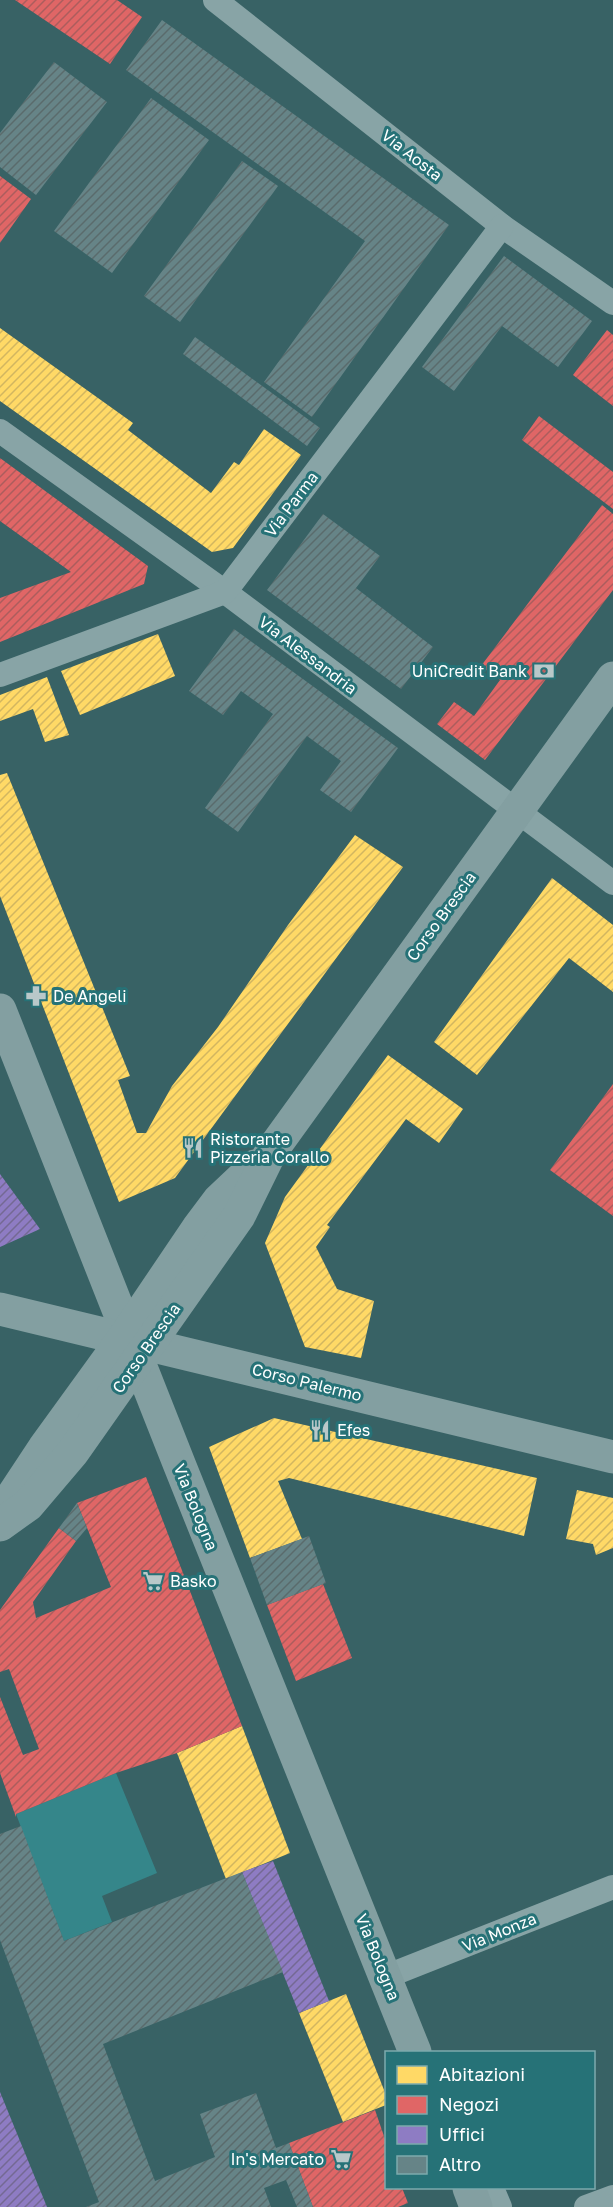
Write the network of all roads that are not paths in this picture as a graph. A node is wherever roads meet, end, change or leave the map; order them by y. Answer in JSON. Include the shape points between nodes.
{"nodes":[{"id":1,"x":215,"y":0,"type":"edge"},
{"id":2,"x":502,"y":226,"type":"junction"},
{"id":3,"x":613,"y":303,"type":"edge"},
{"id":4,"x":0,"y":431,"type":"edge"},
{"id":5,"x":225,"y":592,"type":"junction"},
{"id":6,"x":0,"y":675,"type":"edge"},
{"id":7,"x":613,"y":678,"type":"edge"},
{"id":8,"x":517,"y":811,"type":"junction"},
{"id":9,"x":613,"y":883,"type":"edge"},
{"id":10,"x":0,"y":1010,"type":"edge"},
{"id":11,"x":0,"y":1309,"type":"edge"},
{"id":12,"x":134,"y":1342,"type":"junction"},
{"id":13,"x":613,"y":1457,"type":"edge"},
{"id":14,"x":0,"y":1525,"type":"edge"},
{"id":15,"x":613,"y":1887,"type":"edge"},
{"id":16,"x":385,"y":1977,"type":"junction"},
{"id":17,"x":419,"y":2047,"type":"edge"},
{"id":18,"x":469,"y":2189,"type":"edge"},
{"id":19,"x":493,"y":2189,"type":"edge"},
{"id":20,"x":613,"y":2197,"type":"edge"},
{"id":21,"x":476,"y":2207,"type":"edge"},
{"id":22,"x":500,"y":2207,"type":"edge"},
{"id":23,"x":586,"y":2207,"type":"edge"}],
"edges":[{"from":1,"to":2,"type":"street","name":"Via Aosta"},
{"from":2,"to":3,"type":"street","name":"Via Aosta"},
{"from":2,"to":5,"type":"street","name":"Via Parma"},
{"from":4,"to":5,"type":"street","name":"Via Alessandria"},
{"from":5,"to":6,"type":"street"},
{"from":5,"to":8,"type":"street","name":"Via Alessandria"},
{"from":7,"to":8,"type":"street","name":"Corso Brescia"},
{"from":8,"to":9,"type":"street","name":"Via Alessandria"},
{"from":8,"to":12,"type":"street","name":"Corso Brescia","via":[[270,1153],[219,1200]]},
{"from":10,"to":12,"type":"street","name":"Via Bologna"},
{"from":11,"to":12,"type":"street","name":"Corso Palermo"},
{"from":12,"to":13,"type":"street","name":"Corso Palermo"},
{"from":12,"to":14,"type":"street","name":"Corso Brescia","via":[[63,1464],[28,1505]]},
{"from":12,"to":16,"type":"street","name":"Via Bologna"},
{"from":15,"to":16,"type":"street","name":"Via Monza"},
{"from":16,"to":17,"type":"street","name":"Via Bologna"},
{"from":18,"to":21,"type":"street"},
{"from":19,"to":22,"type":"street"},
{"from":20,"to":23,"type":"street"}]}
